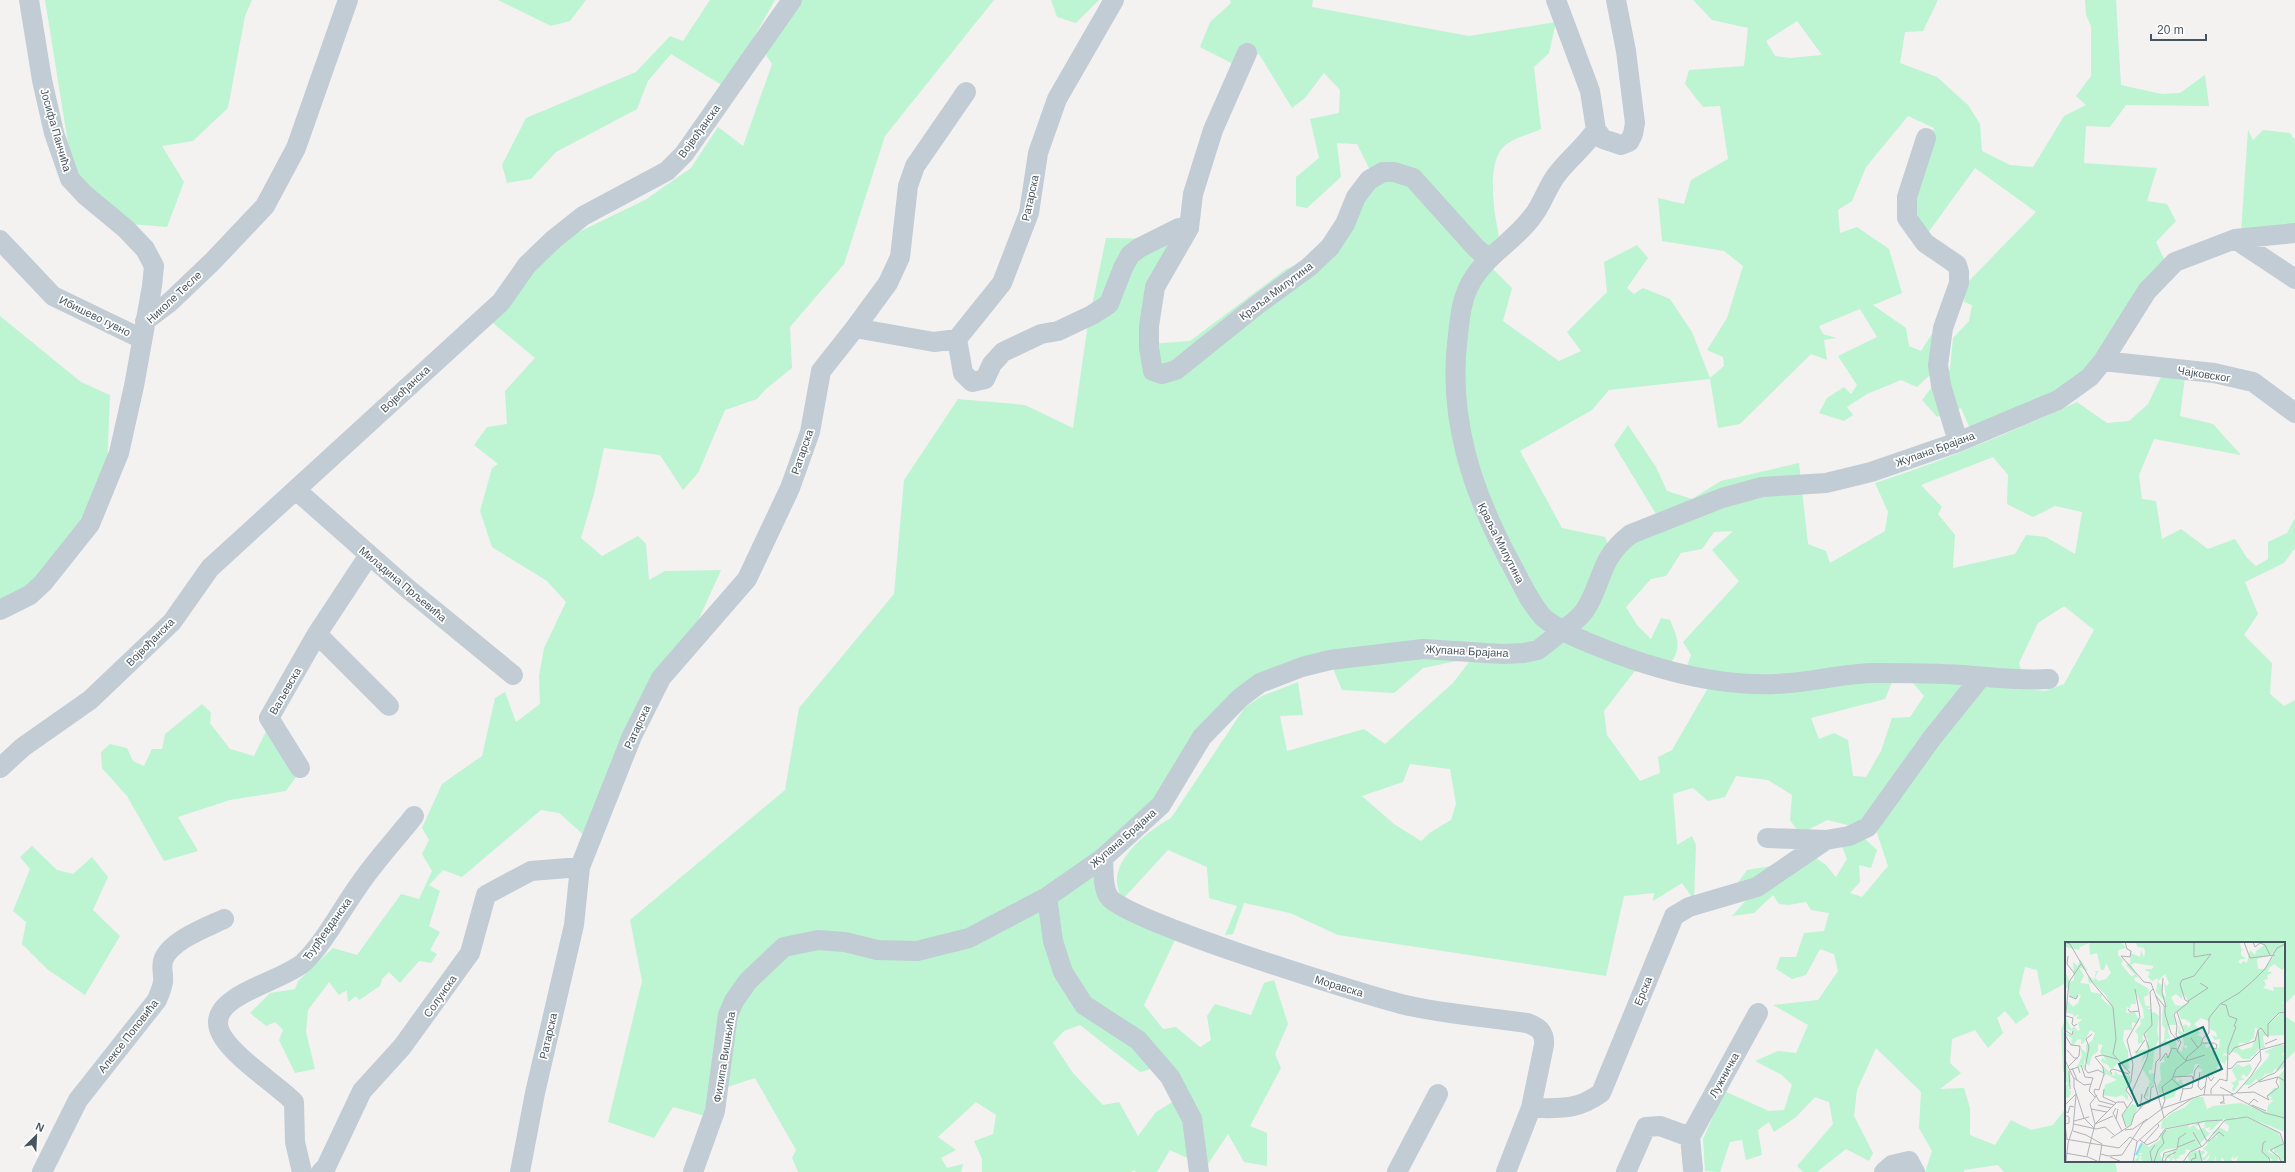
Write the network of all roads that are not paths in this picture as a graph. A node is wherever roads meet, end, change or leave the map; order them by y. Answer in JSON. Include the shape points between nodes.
{"nodes":[{"id":1,"x":29,"y":0,"type":"edge"},
{"id":2,"x":348,"y":0,"type":"edge"},
{"id":3,"x":792,"y":0,"type":"edge"},
{"id":4,"x":1114,"y":0,"type":"edge"},
{"id":5,"x":1556,"y":0,"type":"edge"},
{"id":6,"x":1616,"y":0,"type":"edge"},
{"id":7,"x":1247,"y":53,"type":"dead end"},
{"id":8,"x":966,"y":92,"type":"dead end"},
{"id":9,"x":1596,"y":130,"type":"junction"},
{"id":10,"x":1926,"y":138,"type":"dead end"},
{"id":11,"x":1189,"y":228,"type":"junction"},
{"id":12,"x":2295,"y":233,"type":"edge"},
{"id":13,"x":2236,"y":239,"type":"junction"},
{"id":14,"x":0,"y":240,"type":"edge"},
{"id":15,"x":1488,"y":258,"type":"junction"},
{"id":16,"x":2295,"y":279,"type":"edge"},
{"id":17,"x":855,"y":328,"type":"junction"},
{"id":18,"x":143,"y":330,"type":"junction"},
{"id":19,"x":958,"y":339,"type":"junction"},
{"id":20,"x":2104,"y":361,"type":"junction"},
{"id":21,"x":2295,"y":413,"type":"edge"},
{"id":22,"x":1958,"y":442,"type":"junction"},
{"id":23,"x":296,"y":490,"type":"junction"},
{"id":24,"x":369,"y":555,"type":"junction"},
{"id":25,"x":0,"y":610,"type":"edge"},
{"id":26,"x":1562,"y":631,"type":"junction"},
{"id":27,"x":317,"y":634,"type":"junction"},
{"id":28,"x":513,"y":675,"type":"dead end"},
{"id":29,"x":1981,"y":677,"type":"junction"},
{"id":30,"x":2049,"y":679,"type":"dead end"},
{"id":31,"x":389,"y":706,"type":"dead end"},
{"id":32,"x":0,"y":768,"type":"edge"},
{"id":33,"x":300,"y":768,"type":"dead end"},
{"id":34,"x":414,"y":816,"type":"dead end"},
{"id":35,"x":1767,"y":838,"type":"dead end"},
{"id":36,"x":1826,"y":840,"type":"junction"},
{"id":37,"x":1103,"y":858,"type":"junction"},
{"id":38,"x":580,"y":867,"type":"junction"},
{"id":39,"x":1047,"y":897,"type":"junction"},
{"id":40,"x":224,"y":919,"type":"dead end"},
{"id":41,"x":1758,"y":1013,"type":"dead end"},
{"id":42,"x":1438,"y":1094,"type":"dead end"},
{"id":43,"x":1531,"y":1108,"type":"junction"},
{"id":44,"x":1690,"y":1137,"type":"junction"},
{"id":45,"x":1912,"y":1166,"type":"edge"},
{"id":46,"x":1693,"y":1169,"type":"dead end"},
{"id":47,"x":42,"y":1172,"type":"edge"},
{"id":48,"x":302,"y":1172,"type":"edge"},
{"id":49,"x":321,"y":1172,"type":"edge"},
{"id":50,"x":520,"y":1172,"type":"edge"},
{"id":51,"x":693,"y":1172,"type":"edge"},
{"id":52,"x":1199,"y":1172,"type":"edge"},
{"id":53,"x":1397,"y":1172,"type":"edge"},
{"id":54,"x":1506,"y":1172,"type":"edge"},
{"id":55,"x":1626,"y":1172,"type":"edge"},
{"id":56,"x":1884,"y":1172,"type":"edge"}],
"edges":[{"from":1,"to":18,"type":"street","name":"Јосифа Панчића","via":[[42,80],[54,133],[70,179],[126,229],[145,250],[154,266]]},
{"from":2,"to":18,"type":"street","name":"Николе Тесле","via":[[296,148],[265,206]]},
{"from":3,"to":23,"type":"street","name":"Војвођанска","via":[[684,154],[667,171],[583,216],[554,239],[528,265],[501,302]]},
{"from":4,"to":19,"type":"street","name":"Ратарска","via":[[1057,99],[1038,153],[1029,213],[1002,283]]},
{"from":5,"to":9,"type":"street","via":[[1590,91]]},
{"from":6,"to":9,"type":"street","via":[[1626,51],[1634,134],[1629,142],[1621,145],[1603,139]]},
{"from":7,"to":11,"type":"street","name":"Краља Милутина","via":[[1214,130],[1193,194]]},
{"from":8,"to":17,"type":"street","name":"Ратарска","via":[[915,166],[908,186],[900,257],[888,283]]},
{"from":9,"to":15,"type":"street","name":"Краља Милутина","via":[[1558,173],[1533,217]]},
{"from":10,"to":22,"type":"street","via":[[1907,198],[1907,218],[1925,243],[1957,265],[1959,272],[1959,283],[1943,328],[1938,365],[1941,385]]},
{"from":11,"to":15,"type":"street","name":"Краља Милутина","via":[[1160,275],[1151,302],[1150,358],[1153,371],[1162,374],[1176,370],[1257,305],[1310,267],[1346,224],[1356,197],[1369,180],[1383,172],[1394,172],[1413,178]]},
{"from":11,"to":19,"type":"street","via":[[1179,228],[1139,248],[1130,255],[1123,268],[1109,304],[1058,331],[1041,334],[1003,352],[992,364],[985,379],[972,382],[962,373]]},
{"from":12,"to":13,"type":"street","name":"Жупана Брајана"},
{"from":13,"to":16,"type":"street"},
{"from":13,"to":20,"type":"street","name":"Жупана Брајана","via":[[2175,262],[2147,291]]},
{"from":14,"to":18,"type":"street","name":"Ибишево гувно","via":[[53,296]]},
{"from":15,"to":26,"type":"street","name":"Краља Милутина","via":[[1462,301],[1455,352],[1455,396],[1468,464],[1478,498],[1530,598],[1543,617]]},
{"from":17,"to":19,"type":"street","via":[[934,342]]},
{"from":17,"to":38,"type":"street","name":"Ратарска","via":[[821,371],[810,432],[790,488],[747,578],[661,678],[632,736]]},
{"from":18,"to":25,"type":"street","via":[[119,453],[90,524],[43,583],[30,595]]},
{"from":20,"to":21,"type":"street","name":"Чајковског","via":[[2214,373],[2253,382]]},
{"from":20,"to":22,"type":"street","name":"Жупана Брајана","via":[[2090,378],[2058,400]]},
{"from":22,"to":26,"type":"street","name":"Жупана Брајана","via":[[1871,472],[1826,482],[1762,487],[1722,498],[1631,534],[1607,557],[1586,608],[1578,619]]},
{"from":23,"to":24,"type":"street","name":"Миладина Прљевића"},
{"from":23,"to":32,"type":"street","name":"Војвођанска","via":[[210,568],[172,622],[90,700],[23,747]]},
{"from":24,"to":27,"type":"street","name":"Ваљевска"},
{"from":24,"to":28,"type":"street","name":"Миладина Прљевића"},
{"from":26,"to":29,"type":"street","via":[[1609,652],[1640,662],[1694,676],[1751,684],[1775,684],[1876,673]]},
{"from":26,"to":37,"type":"street","name":"Жупана Брајана","via":[[1538,650],[1524,653],[1423,649],[1330,660],[1302,667],[1260,683],[1240,698],[1202,737],[1161,805]]},
{"from":27,"to":31,"type":"street"},
{"from":27,"to":33,"type":"street","name":"Ваљевска","via":[[269,718]]},
{"from":29,"to":30,"type":"street"},
{"from":29,"to":36,"type":"street","via":[[1924,749],[1868,827],[1849,836]]},
{"from":34,"to":48,"type":"street","name":"Ђурђевданска","via":[[359,884],[304,962],[289,974],[230,1001],[219,1014],[220,1033],[229,1045],[253,1069],[282,1089],[294,1102],[296,1142]]},
{"from":35,"to":36,"type":"street"},
{"from":36,"to":43,"type":"street","name":"Ерска","via":[[1757,887],[1689,907],[1674,916],[1601,1093],[1582,1105],[1570,1108]]},
{"from":37,"to":39,"type":"street","name":"Жупана Брајана"},
{"from":37,"to":43,"type":"street","name":"Моравска","via":[[1105,888],[1109,898],[1115,904],[1144,918],[1321,981],[1387,1000],[1527,1023],[1540,1029],[1545,1036],[1544,1045]]},
{"from":38,"to":49,"type":"street","name":"Солунска","via":[[531,871],[486,895],[470,952],[402,1047],[362,1091],[326,1167]]},
{"from":38,"to":50,"type":"street","name":"Ратарска","via":[[574,925],[535,1093]]},
{"from":39,"to":51,"type":"street","name":"Филипа Вишњића","via":[[969,938],[917,951],[877,950],[846,942],[818,940],[784,947],[748,981],[734,1001],[728,1016],[716,1111]]},
{"from":39,"to":52,"type":"street","via":[[1053,941],[1063,972],[1084,1005],[1138,1040],[1170,1077],[1192,1119]]},
{"from":40,"to":47,"type":"street","name":"Алексе Поповића","via":[[174,946],[164,959],[161,971],[163,982],[157,1000],[78,1100]]},
{"from":41,"to":44,"type":"street","name":"Лужничка"},
{"from":42,"to":53,"type":"street"},
{"from":43,"to":54,"type":"street"},
{"from":44,"to":46,"type":"street"},
{"from":44,"to":55,"type":"street","via":[[1660,1126],[1646,1127]]},
{"from":45,"to":56,"type":"street","via":[[1892,1165]]}]}
